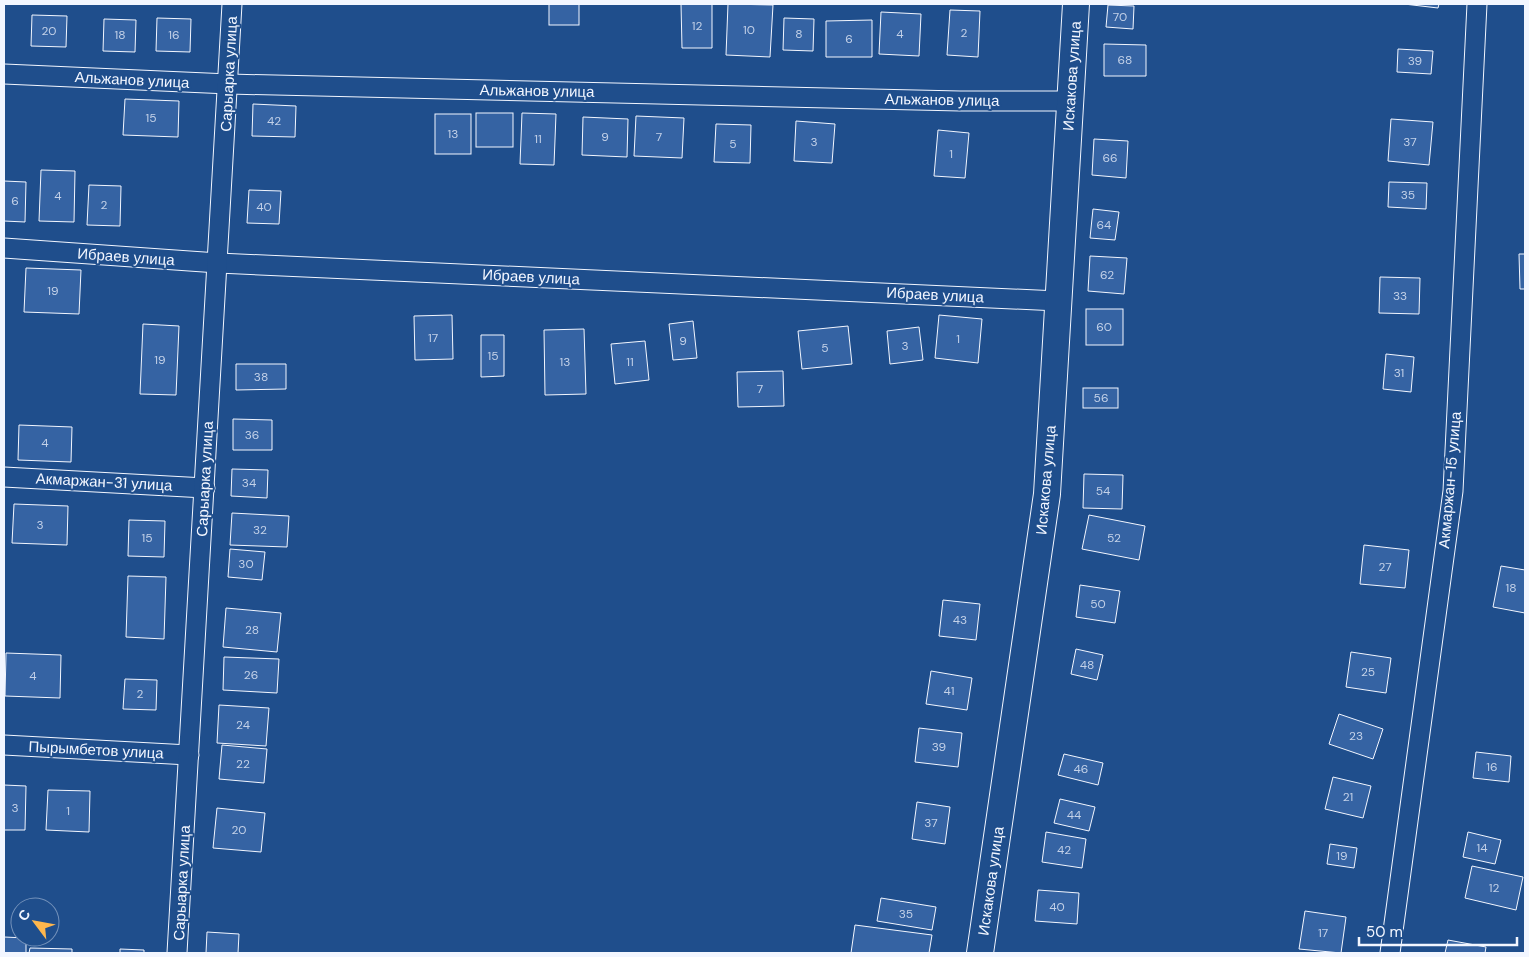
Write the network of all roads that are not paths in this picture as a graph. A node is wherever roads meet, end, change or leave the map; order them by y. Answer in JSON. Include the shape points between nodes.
{"nodes":[{"id":1,"x":232,"y":4,"type":"edge"},
{"id":2,"x":1076,"y":4,"type":"edge"},
{"id":3,"x":1477,"y":4,"type":"edge"},
{"id":4,"x":4,"y":74,"type":"edge"},
{"id":5,"x":229,"y":84,"type":"junction"},
{"id":6,"x":1070,"y":101,"type":"junction"},
{"id":7,"x":4,"y":248,"type":"edge"},
{"id":8,"x":218,"y":263,"type":"junction"},
{"id":9,"x":1058,"y":301,"type":"junction"},
{"id":10,"x":4,"y":477,"type":"edge"},
{"id":11,"x":205,"y":488,"type":"junction"},
{"id":12,"x":4,"y":745,"type":"edge"},
{"id":13,"x":189,"y":755,"type":"junction"},
{"id":14,"x":178,"y":953,"type":"edge"},
{"id":15,"x":980,"y":953,"type":"edge"},
{"id":16,"x":1390,"y":953,"type":"edge"}],
"edges":[{"from":1,"to":5,"type":"street","name":"Сарыарка улица"},
{"from":2,"to":6,"type":"street","name":"Искакова улица"},
{"from":3,"to":16,"type":"street","name":"Акмаржан-15 улица","via":[[1453,491]]},
{"from":4,"to":5,"type":"street","name":"Альжанов улица"},
{"from":5,"to":6,"type":"street","name":"Альжанов улица"},
{"from":5,"to":8,"type":"street","name":"Сарыарка улица"},
{"from":6,"to":9,"type":"street","name":"Искакова улица"},
{"from":7,"to":8,"type":"street","name":"Ибраев улица"},
{"from":8,"to":9,"type":"street","name":"Ибраев улица"},
{"from":8,"to":11,"type":"street","name":"Сарыарка улица"},
{"from":9,"to":15,"type":"street","name":"Искакова улица","via":[[1047,494]]},
{"from":10,"to":11,"type":"street","name":"Акмаржан-31 улица"},
{"from":11,"to":13,"type":"street","name":"Сарыарка улица"},
{"from":12,"to":13,"type":"street","name":"Пырымбетов улица"},
{"from":13,"to":14,"type":"street","name":"Сарыарка улица"}]}
